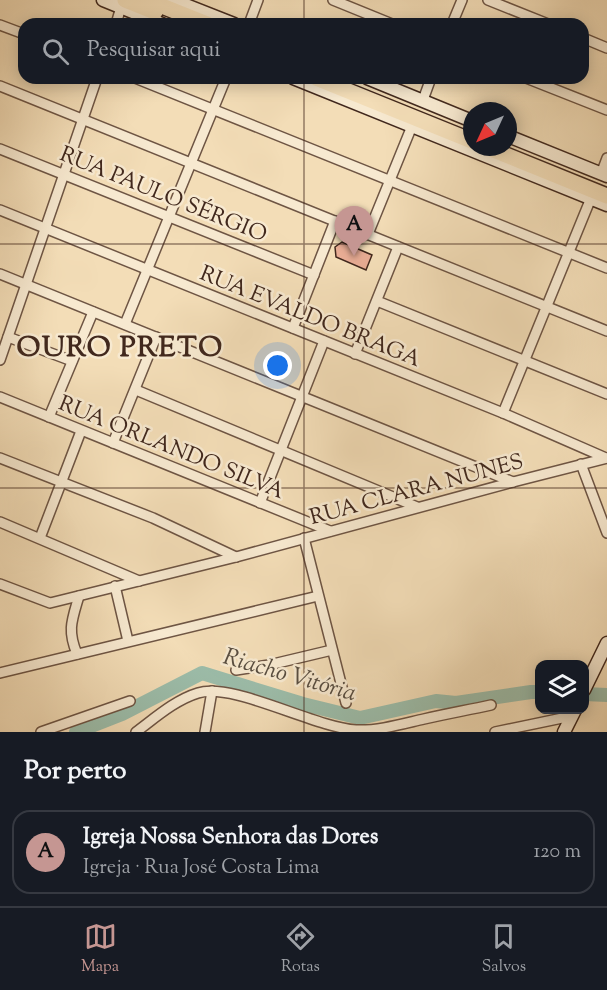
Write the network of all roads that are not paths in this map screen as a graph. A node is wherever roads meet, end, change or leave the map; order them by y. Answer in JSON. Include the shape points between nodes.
{"nodes":[{"id":1,"x":103,"y":0,"type":"edge"},
{"id":2,"x":147,"y":0,"type":"edge"},
{"id":3,"x":173,"y":0,"type":"edge"},
{"id":4,"x":258,"y":0,"type":"edge"},
{"id":5,"x":333,"y":0,"type":"edge"},
{"id":6,"x":462,"y":0,"type":"edge"},
{"id":7,"x":488,"y":0,"type":"edge"},
{"id":8,"x":123,"y":4,"type":"edge"},
{"id":9,"x":150,"y":18,"type":"edge"},
{"id":10,"x":166,"y":18,"type":"edge"},
{"id":11,"x":192,"y":18,"type":"edge"},
{"id":12,"x":219,"y":18,"type":"edge"},
{"id":13,"x":251,"y":18,"type":"edge"},
{"id":14,"x":377,"y":18,"type":"edge"},
{"id":15,"x":454,"y":18,"type":"edge"},
{"id":16,"x":533,"y":18,"type":"edge"},
{"id":17,"x":0,"y":25,"type":"edge"},
{"id":18,"x":18,"y":32,"type":"edge"},
{"id":19,"x":589,"y":40,"type":"edge"},
{"id":20,"x":607,"y":48,"type":"edge"},
{"id":21,"x":95,"y":84,"type":"edge"},
{"id":22,"x":150,"y":84,"type":"edge"},
{"id":23,"x":224,"y":84,"type":"edge"},
{"id":24,"x":308,"y":84,"type":"edge"},
{"id":25,"x":331,"y":84,"type":"edge"},
{"id":26,"x":355,"y":84,"type":"edge"},
{"id":27,"x":382,"y":84,"type":"edge"},
{"id":28,"x":429,"y":84,"type":"edge"},
{"id":29,"x":541,"y":84,"type":"edge"},
{"id":30,"x":0,"y":86,"type":"edge"},
{"id":31,"x":423,"y":100,"type":"junction"},
{"id":32,"x":214,"y":109,"type":"junction"},
{"id":33,"x":607,"y":110,"type":"edge"},
{"id":34,"x":463,"y":117,"type":"edge"},
{"id":35,"x":82,"y":119,"type":"junction"},
{"id":36,"x":412,"y":126,"type":"junction"},
{"id":37,"x":463,"y":128,"type":"edge"},
{"id":38,"x":463,"y":137,"type":"edge"},
{"id":39,"x":517,"y":140,"type":"edge"},
{"id":40,"x":0,"y":149,"type":"edge"},
{"id":41,"x":517,"y":149,"type":"edge"},
{"id":42,"x":508,"y":156,"type":"edge"},
{"id":43,"x":607,"y":158,"type":"edge"},
{"id":44,"x":191,"y":164,"type":"junction"},
{"id":45,"x":64,"y":174,"type":"junction"},
{"id":46,"x":605,"y":179,"type":"edge"},
{"id":47,"x":391,"y":180,"type":"junction"},
{"id":48,"x":607,"y":196,"type":"edge"},
{"id":49,"x":591,"y":198,"type":"junction"},
{"id":50,"x":607,"y":205,"type":"edge"},
{"id":51,"x":0,"y":210,"type":"edge"},
{"id":52,"x":170,"y":216,"type":"junction"},
{"id":53,"x":335,"y":221,"type":"junction"},
{"id":54,"x":44,"y":228,"type":"junction"},
{"id":55,"x":368,"y":234,"type":"junction"},
{"id":56,"x":398,"y":247,"type":"junction"},
{"id":57,"x":568,"y":252,"type":"junction"},
{"id":58,"x":607,"y":268,"type":"edge"},
{"id":59,"x":148,"y":270,"type":"junction"},
{"id":60,"x":0,"y":274,"type":"edge"},
{"id":61,"x":314,"y":275,"type":"junction"},
{"id":62,"x":26,"y":285,"type":"junction"},
{"id":63,"x":377,"y":301,"type":"junction"},
{"id":64,"x":546,"y":306,"type":"junction"},
{"id":65,"x":93,"y":312,"type":"junction"},
{"id":66,"x":125,"y":324,"type":"junction"},
{"id":67,"x":293,"y":328,"type":"junction"},
{"id":68,"x":607,"y":331,"type":"edge"},
{"id":69,"x":156,"y":337,"type":"junction"},
{"id":70,"x":8,"y":338,"type":"junction"},
{"id":71,"x":324,"y":341,"type":"junction"},
{"id":72,"x":1,"y":353,"type":"edge"},
{"id":73,"x":355,"y":354,"type":"junction"},
{"id":74,"x":525,"y":360,"type":"junction"},
{"id":75,"x":72,"y":361,"type":"junction"},
{"id":76,"x":136,"y":390,"type":"junction"},
{"id":77,"x":607,"y":394,"type":"edge"},
{"id":78,"x":303,"y":395,"type":"junction"},
{"id":79,"x":0,"y":397,"type":"edge"},
{"id":80,"x":503,"y":413,"type":"junction"},
{"id":81,"x":49,"y":417,"type":"junction"},
{"id":82,"x":81,"y":430,"type":"junction"},
{"id":83,"x":113,"y":443,"type":"junction"},
{"id":84,"x":281,"y":449,"type":"junction"},
{"id":85,"x":0,"y":458,"type":"edge"},
{"id":86,"x":607,"y":458,"type":"edge"},
{"id":87,"x":581,"y":464,"type":"junction"},
{"id":88,"x":513,"y":482,"type":"junction"},
{"id":89,"x":62,"y":483,"type":"junction"},
{"id":90,"x":260,"y":503,"type":"junction"},
{"id":91,"x":417,"y":507,"type":"junction"},
{"id":92,"x":0,"y":522,"type":"edge"},
{"id":93,"x":330,"y":531,"type":"junction"},
{"id":94,"x":607,"y":533,"type":"edge"},
{"id":95,"x":40,"y":538,"type":"junction"},
{"id":96,"x":304,"y":538,"type":"junction"},
{"id":97,"x":236,"y":557,"type":"junction"},
{"id":98,"x":139,"y":581,"type":"junction"},
{"id":99,"x":0,"y":584,"type":"edge"},
{"id":100,"x":115,"y":586,"type":"junction"},
{"id":101,"x":79,"y":596,"type":"junction"},
{"id":102,"x":318,"y":596,"type":"junction"},
{"id":103,"x":128,"y":641,"type":"junction"},
{"id":104,"x":607,"y":643,"type":"edge"},
{"id":105,"x":332,"y":650,"type":"junction"},
{"id":106,"x":77,"y":654,"type":"junction"},
{"id":107,"x":236,"y":670,"type":"dead end"},
{"id":108,"x":0,"y":673,"type":"edge"},
{"id":109,"x":589,"y":681,"type":"edge"},
{"id":110,"x":212,"y":691,"type":"junction"},
{"id":111,"x":130,"y":701,"type":"dead end"},
{"id":112,"x":346,"y":703,"type":"dead end"},
{"id":113,"x":491,"y":705,"type":"dead end"},
{"id":114,"x":569,"y":714,"type":"edge"},
{"id":115,"x":573,"y":714,"type":"edge"},
{"id":116,"x":388,"y":729,"type":"edge"},
{"id":117,"x":40,"y":732,"type":"edge"},
{"id":118,"x":136,"y":732,"type":"edge"},
{"id":119,"x":205,"y":732,"type":"edge"},
{"id":120,"x":495,"y":732,"type":"edge"},
{"id":121,"x":564,"y":732,"type":"edge"}],
"edges":[{"from":1,"to":8,"type":"main road"},
{"from":2,"to":11,"type":"highway"},
{"from":3,"to":12,"type":"main road"},
{"from":4,"to":13,"type":"street"},
{"from":5,"to":14,"type":"street"},
{"from":6,"to":15,"type":"street"},
{"from":7,"to":16,"type":"street"},
{"from":8,"to":9,"type":"main road"},
{"from":8,"to":10,"type":"highway"},
{"from":17,"to":18,"type":"street"},
{"from":19,"to":20,"type":"street"},
{"from":21,"to":35,"type":"street"},
{"from":22,"to":32,"type":"street"},
{"from":23,"to":32,"type":"street"},
{"from":24,"to":36,"type":"main road"},
{"from":25,"to":38,"type":"highway"},
{"from":26,"to":37,"type":"highway"},
{"from":27,"to":31,"type":"main road"},
{"from":28,"to":31,"type":"street"},
{"from":29,"to":33,"type":"street"},
{"from":30,"to":35,"type":"street"},
{"from":31,"to":34,"type":"main road"},
{"from":32,"to":44,"type":"street"},
{"from":32,"to":47,"type":"street"},
{"from":35,"to":44,"type":"street"},
{"from":35,"to":45,"type":"street"},
{"from":36,"to":47,"type":"street"},
{"from":36,"to":49,"type":"main road"},
{"from":39,"to":46,"type":"main road"},
{"from":40,"to":45,"type":"street","name":"RUA PAULO SÉRGIO"},
{"from":41,"to":46,"type":"highway"},
{"from":42,"to":48,"type":"highway"},
{"from":43,"to":46,"type":"street"},
{"from":44,"to":52,"type":"street"},
{"from":44,"to":53,"type":"street"},
{"from":45,"to":52,"type":"street","name":"RUA PAULO SÉRGIO"},
{"from":45,"to":54,"type":"street"},
{"from":47,"to":55,"type":"street"},
{"from":47,"to":57,"type":"street"},
{"from":49,"to":50,"type":"main road"},
{"from":49,"to":57,"type":"street"},
{"from":51,"to":54,"type":"street","name":"RUA EVALDO BRAGA"},
{"from":52,"to":59,"type":"street"},
{"from":52,"to":61,"type":"street","name":"RUA PAULO SÉRGIO"},
{"from":53,"to":55,"type":"street"},
{"from":53,"to":61,"type":"street"},
{"from":54,"to":59,"type":"street","name":"RUA EVALDO BRAGA"},
{"from":54,"to":62,"type":"street"},
{"from":55,"to":56,"type":"street"},
{"from":56,"to":63,"type":"street"},
{"from":56,"to":64,"type":"street"},
{"from":57,"to":58,"type":"street"},
{"from":57,"to":64,"type":"street"},
{"from":59,"to":66,"type":"street"},
{"from":59,"to":67,"type":"street","name":"RUA EVALDO BRAGA"},
{"from":60,"to":62,"type":"street"},
{"from":61,"to":67,"type":"street"},
{"from":62,"to":65,"type":"street"},
{"from":62,"to":70,"type":"street"},
{"from":63,"to":73,"type":"street"},
{"from":63,"to":74,"type":"street"},
{"from":64,"to":68,"type":"street"},
{"from":64,"to":74,"type":"street"},
{"from":65,"to":66,"type":"street"},
{"from":65,"to":75,"type":"street"},
{"from":66,"to":69,"type":"street"},
{"from":67,"to":71,"type":"street","name":"RUA EVALDO BRAGA"},
{"from":69,"to":76,"type":"street"},
{"from":69,"to":78,"type":"street"},
{"from":70,"to":72,"type":"street"},
{"from":70,"to":75,"type":"street"},
{"from":71,"to":73,"type":"street","name":"RUA EVALDO BRAGA"},
{"from":71,"to":78,"type":"street"},
{"from":73,"to":80,"type":"street","name":"RUA EVALDO BRAGA"},
{"from":74,"to":77,"type":"street"},
{"from":74,"to":80,"type":"street"},
{"from":75,"to":81,"type":"street"},
{"from":76,"to":83,"type":"street"},
{"from":76,"to":84,"type":"street"},
{"from":78,"to":84,"type":"street"},
{"from":78,"to":88,"type":"street"},
{"from":79,"to":81,"type":"street","name":"RUA ORLANDO SILVA"},
{"from":80,"to":86,"type":"street","name":"RUA EVALDO BRAGA"},
{"from":81,"to":82,"type":"street","name":"RUA ORLANDO SILVA"},
{"from":82,"to":83,"type":"street","name":"RUA ORLANDO SILVA"},
{"from":82,"to":89,"type":"street"},
{"from":83,"to":90,"type":"street","name":"RUA ORLANDO SILVA"},
{"from":84,"to":90,"type":"street"},
{"from":84,"to":91,"type":"street"},
{"from":85,"to":89,"type":"street"},
{"from":86,"to":87,"type":"street","name":"RUA CLARA NUNES"},
{"from":87,"to":88,"type":"street","name":"RUA CLARA NUNES"},
{"from":87,"to":94,"type":"street"},
{"from":88,"to":91,"type":"street","name":"RUA CLARA NUNES"},
{"from":89,"to":95,"type":"street"},
{"from":89,"to":97,"type":"street","via":[[153,518]]},
{"from":90,"to":93,"type":"street","name":"RUA ORLANDO SILVA"},
{"from":91,"to":93,"type":"street","name":"RUA CLARA NUNES"},
{"from":92,"to":95,"type":"street"},
{"from":93,"to":96,"type":"street","name":"RUA CLARA NUNES"},
{"from":95,"to":98,"type":"street"},
{"from":96,"to":97,"type":"street","name":"RUA CLARA NUNES"},
{"from":96,"to":102,"type":"street"},
{"from":97,"to":98,"type":"street","name":"RUA CLARA NUNES"},
{"from":98,"to":100,"type":"street","name":"RUA CLARA NUNES"},
{"from":99,"to":101,"type":"street","name":"RUA CLARA NUNES","via":[[46,603]]},
{"from":100,"to":101,"type":"street","name":"RUA CLARA NUNES"},
{"from":100,"to":103,"type":"street"},
{"from":101,"to":106,"type":"street","via":[[70,638]]},
{"from":102,"to":103,"type":"street"},
{"from":102,"to":105,"type":"street"},
{"from":103,"to":106,"type":"street"},
{"from":104,"to":109,"type":"main road"},
{"from":105,"to":107,"type":"street"},
{"from":105,"to":112,"type":"street"},
{"from":106,"to":108,"type":"street"},
{"from":110,"to":116,"type":"street","via":[[339,728]]},
{"from":110,"to":118,"type":"street","via":[[182,700]]},
{"from":110,"to":119,"type":"street"},
{"from":111,"to":117,"type":"street"},
{"from":113,"to":116,"type":"street"},
{"from":114,"to":120,"type":"street"},
{"from":115,"to":121,"type":"main road"}]}
